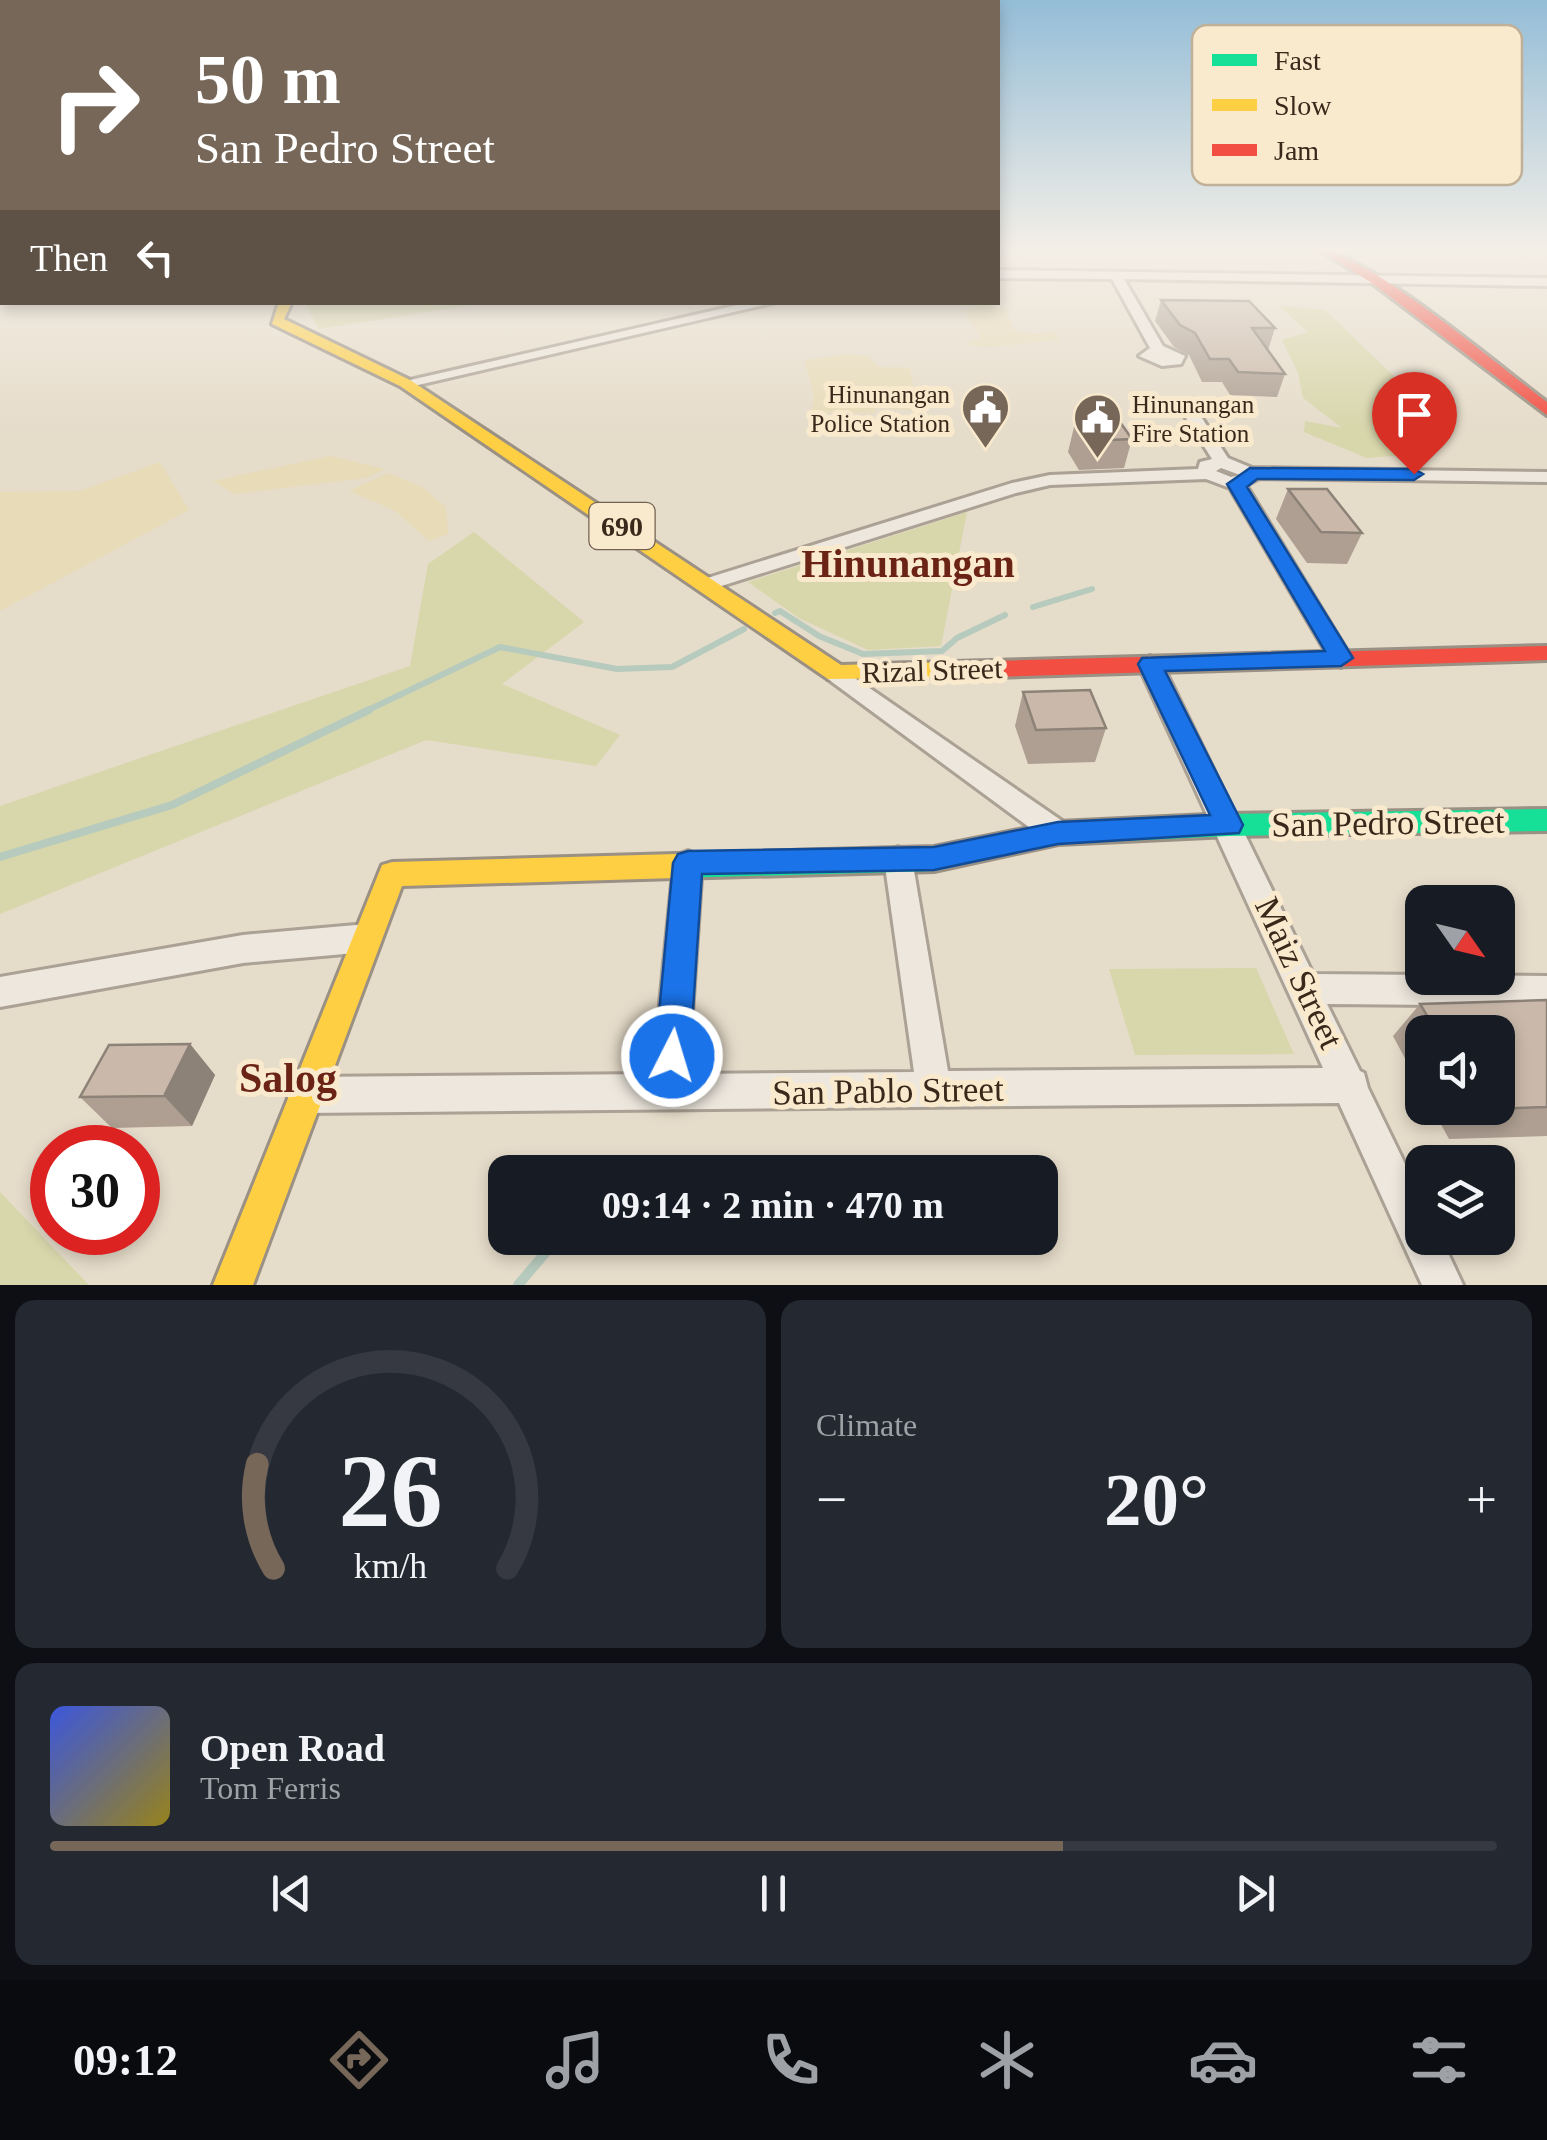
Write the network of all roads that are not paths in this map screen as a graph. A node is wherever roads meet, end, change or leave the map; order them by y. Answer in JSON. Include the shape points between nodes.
{"nodes":[{"id":1,"x":282,"y":311,"type":"edge"},
{"id":2,"x":730,"y":311,"type":"edge"},
{"id":3,"x":1137,"y":311,"type":"edge"},
{"id":4,"x":1417,"y":311,"type":"edge"},
{"id":5,"x":1158,"y":349,"type":"dead end"},
{"id":6,"x":405,"y":382,"type":"junction"},
{"id":7,"x":1547,"y":410,"type":"edge"},
{"id":8,"x":1192,"y":415,"type":"dead end"},
{"id":9,"x":1215,"y":468,"type":"junction"},
{"id":10,"x":1243,"y":478,"type":"junction"},
{"id":11,"x":1547,"y":478,"type":"edge"},
{"id":12,"x":708,"y":584,"type":"junction"},
{"id":13,"x":1547,"y":653,"type":"edge"},
{"id":14,"x":1341,"y":658,"type":"junction"},
{"id":15,"x":1150,"y":664,"type":"junction"},
{"id":16,"x":836,"y":673,"type":"junction"},
{"id":17,"x":1547,"y":820,"type":"edge"},
{"id":18,"x":1229,"y":825,"type":"junction"},
{"id":19,"x":1058,"y":833,"type":"junction"},
{"id":20,"x":898,"y":860,"type":"junction"},
{"id":21,"x":688,"y":863,"type":"junction"},
{"id":22,"x":367,"y":938,"type":"junction"},
{"id":23,"x":1306,"y":990,"type":"junction"},
{"id":24,"x":1547,"y":991,"type":"edge"},
{"id":25,"x":0,"y":992,"type":"edge"},
{"id":26,"x":1352,"y":1084,"type":"junction"},
{"id":27,"x":934,"y":1090,"type":"junction"},
{"id":28,"x":670,"y":1094,"type":"junction"},
{"id":29,"x":305,"y":1095,"type":"junction"},
{"id":30,"x":233,"y":1285,"type":"edge"},
{"id":31,"x":1443,"y":1285,"type":"edge"}],
"edges":[{"from":1,"to":6,"type":"main road","number":"690","via":[[278,322]]},
{"from":2,"to":6,"type":"street"},
{"from":3,"to":5,"type":"street"},
{"from":4,"to":7,"type":"main road"},
{"from":6,"to":12,"type":"main road","name":"Rizal Street","number":"690"},
{"from":8,"to":9,"type":"street"},
{"from":9,"to":10,"type":"street"},
{"from":9,"to":12,"type":"street","via":[[1012,488]]},
{"from":10,"to":11,"type":"street"},
{"from":10,"to":14,"type":"street"},
{"from":12,"to":16,"type":"main road","name":"Rizal Street","number":"690"},
{"from":13,"to":14,"type":"main road","name":"Rizal Street"},
{"from":14,"to":15,"type":"main road","name":"Rizal Street"},
{"from":15,"to":16,"type":"main road","name":"Rizal Street"},
{"from":15,"to":18,"type":"street","name":"Maiz Street"},
{"from":16,"to":19,"type":"street"},
{"from":17,"to":18,"type":"main road","name":"San Pedro Street"},
{"from":18,"to":19,"type":"main road","name":"San Pedro Street"},
{"from":18,"to":23,"type":"street","name":"Maiz Street"},
{"from":19,"to":20,"type":"main road","name":"San Pedro Street"},
{"from":20,"to":21,"type":"main road","name":"San Pedro Street"},
{"from":20,"to":27,"type":"street"},
{"from":21,"to":22,"type":"main road","name":"San Pedro Street","via":[[392,874]]},
{"from":21,"to":28,"type":"street"},
{"from":22,"to":25,"type":"street","via":[[243,950]]},
{"from":22,"to":29,"type":"main road"},
{"from":23,"to":24,"type":"street"},
{"from":23,"to":26,"type":"street","name":"Maiz Street"},
{"from":26,"to":27,"type":"street","name":"San Pablo Street"},
{"from":26,"to":31,"type":"street","name":"Maiz Street"},
{"from":27,"to":28,"type":"street","name":"San Pablo Street"},
{"from":28,"to":29,"type":"street","name":"San Pablo Street"},
{"from":29,"to":30,"type":"main road"}]}
